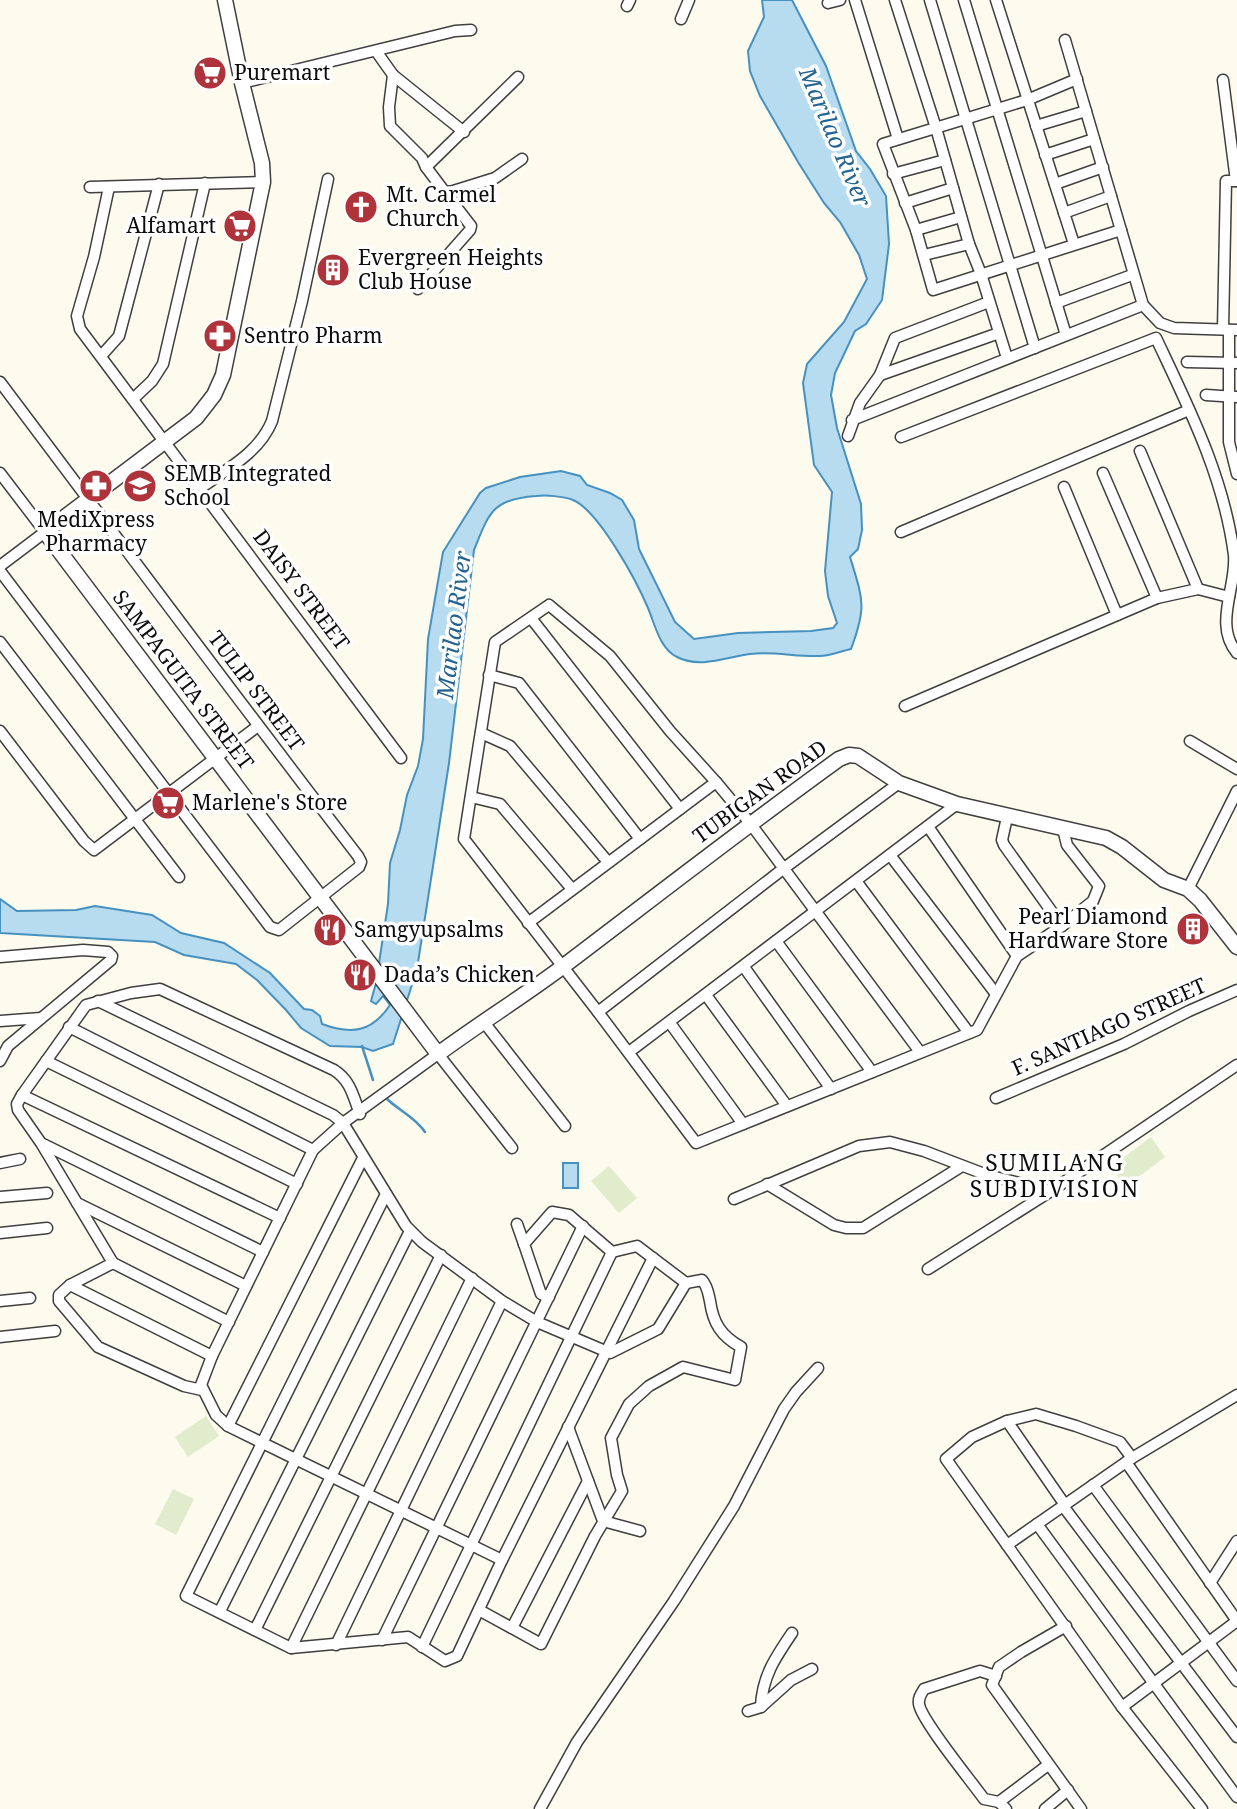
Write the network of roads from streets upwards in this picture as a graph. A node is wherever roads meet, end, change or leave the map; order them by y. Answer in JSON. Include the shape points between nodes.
{"nodes":[{"id":1,"x":225,"y":0,"type":"edge"},
{"id":2,"x":689,"y":0,"type":"edge"},
{"id":3,"x":840,"y":0,"type":"edge"},
{"id":4,"x":855,"y":0,"type":"edge"},
{"id":5,"x":895,"y":0,"type":"edge"},
{"id":6,"x":930,"y":0,"type":"edge"},
{"id":7,"x":964,"y":0,"type":"edge"},
{"id":8,"x":996,"y":0,"type":"edge"},
{"id":9,"x":828,"y":3,"type":"dead end"},
{"id":10,"x":681,"y":19,"type":"dead end"},
{"id":11,"x":471,"y":30,"type":"dead end"},
{"id":12,"x":1065,"y":40,"type":"dead end"},
{"id":13,"x":376,"y":51,"type":"junction"},
{"id":14,"x":393,"y":75,"type":"junction"},
{"id":15,"x":517,"y":77,"type":"dead end"},
{"id":16,"x":1077,"y":79,"type":"junction"},
{"id":17,"x":1223,"y":80,"type":"dead end"},
{"id":18,"x":242,"y":83,"type":"junction"},
{"id":19,"x":1027,"y":100,"type":"junction"},
{"id":20,"x":998,"y":108,"type":"junction"},
{"id":21,"x":1086,"y":111,"type":"junction"},
{"id":22,"x":968,"y":118,"type":"junction"},
{"id":23,"x":1036,"y":126,"type":"junction"},
{"id":24,"x":936,"y":128,"type":"junction"},
{"id":25,"x":464,"y":132,"type":"junction"},
{"id":26,"x":898,"y":139,"type":"junction"},
{"id":27,"x":1094,"y":139,"type":"junction"},
{"id":28,"x":1045,"y":155,"type":"junction"},
{"id":29,"x":522,"y":159,"type":"dead end"},
{"id":30,"x":945,"y":160,"type":"junction"},
{"id":31,"x":426,"y":167,"type":"junction"},
{"id":32,"x":1103,"y":167,"type":"junction"},
{"id":33,"x":893,"y":174,"type":"junction"},
{"id":34,"x":328,"y":179,"type":"dead end"},
{"id":35,"x":1236,"y":181,"type":"edge"},
{"id":36,"x":263,"y":182,"type":"junction"},
{"id":37,"x":205,"y":183,"type":"junction"},
{"id":38,"x":159,"y":184,"type":"junction"},
{"id":39,"x":1055,"y":184,"type":"junction"},
{"id":40,"x":90,"y":187,"type":"dead end"},
{"id":41,"x":109,"y":187,"type":"junction"},
{"id":42,"x":953,"y":188,"type":"junction"},
{"id":43,"x":444,"y":191,"type":"junction"},
{"id":44,"x":1111,"y":196,"type":"junction"},
{"id":45,"x":905,"y":204,"type":"junction"},
{"id":46,"x":1064,"y":213,"type":"junction"},
{"id":47,"x":961,"y":217,"type":"junction"},
{"id":48,"x":916,"y":230,"type":"junction"},
{"id":49,"x":1121,"y":230,"type":"junction"},
{"id":50,"x":969,"y":244,"type":"junction"},
{"id":51,"x":1074,"y":244,"type":"junction"},
{"id":52,"x":924,"y":255,"type":"junction"},
{"id":53,"x":1042,"y":255,"type":"junction"},
{"id":54,"x":1009,"y":265,"type":"junction"},
{"id":55,"x":981,"y":274,"type":"junction"},
{"id":56,"x":1132,"y":275,"type":"junction"},
{"id":57,"x":418,"y":289,"type":"dead end"},
{"id":58,"x":989,"y":302,"type":"junction"},
{"id":59,"x":1056,"y":303,"type":"junction"},
{"id":60,"x":1143,"y":306,"type":"junction"},
{"id":61,"x":1230,"y":329,"type":"edge"},
{"id":62,"x":999,"y":333,"type":"junction"},
{"id":63,"x":1066,"y":335,"type":"junction"},
{"id":64,"x":1035,"y":348,"type":"junction"},
{"id":65,"x":101,"y":356,"type":"junction"},
{"id":66,"x":1007,"y":358,"type":"junction"},
{"id":67,"x":1187,"y":362,"type":"dead end"},
{"id":68,"x":1233,"y":363,"type":"edge"},
{"id":69,"x":880,"y":375,"type":"junction"},
{"id":70,"x":0,"y":382,"type":"edge"},
{"id":71,"x":1206,"y":396,"type":"dead end"},
{"id":72,"x":1233,"y":397,"type":"edge"},
{"id":73,"x":133,"y":398,"type":"junction"},
{"id":74,"x":1189,"y":410,"type":"junction"},
{"id":75,"x":852,"y":420,"type":"junction"},
{"id":76,"x":1233,"y":428,"type":"edge"},
{"id":77,"x":848,"y":436,"type":"dead end"},
{"id":78,"x":901,"y":437,"type":"dead end"},
{"id":79,"x":166,"y":442,"type":"junction"},
{"id":80,"x":1140,"y":451,"type":"dead end"},
{"id":81,"x":1236,"y":462,"type":"edge"},
{"id":82,"x":0,"y":473,"type":"edge"},
{"id":83,"x":1102,"y":473,"type":"dead end"},
{"id":84,"x":1237,"y":474,"type":"edge"},
{"id":85,"x":11,"y":487,"type":"junction"},
{"id":86,"x":1064,"y":487,"type":"dead end"},
{"id":87,"x":200,"y":489,"type":"junction"},
{"id":88,"x":0,"y":496,"type":"edge"},
{"id":89,"x":89,"y":498,"type":"junction"},
{"id":90,"x":45,"y":532,"type":"junction"},
{"id":91,"x":901,"y":532,"type":"dead end"},
{"id":92,"x":0,"y":566,"type":"edge"},
{"id":93,"x":0,"y":571,"type":"edge"},
{"id":94,"x":1198,"y":589,"type":"junction"},
{"id":95,"x":1229,"y":597,"type":"junction"},
{"id":96,"x":1157,"y":598,"type":"junction"},
{"id":97,"x":1117,"y":615,"type":"junction"},
{"id":98,"x":531,"y":618,"type":"junction"},
{"id":99,"x":0,"y":642,"type":"edge"},
{"id":100,"x":1237,"y":653,"type":"edge"},
{"id":101,"x":489,"y":675,"type":"junction"},
{"id":102,"x":905,"y":706,"type":"dead end"},
{"id":103,"x":258,"y":726,"type":"junction"},
{"id":104,"x":0,"y":731,"type":"edge"},
{"id":105,"x":481,"y":733,"type":"junction"},
{"id":106,"x":1190,"y":741,"type":"dead end"},
{"id":107,"x":401,"y":758,"type":"dead end"},
{"id":108,"x":216,"y":759,"type":"junction"},
{"id":109,"x":1237,"y":769,"type":"edge"},
{"id":110,"x":716,"y":782,"type":"junction"},
{"id":111,"x":899,"y":783,"type":"junction"},
{"id":112,"x":1237,"y":791,"type":"edge"},
{"id":113,"x":170,"y":794,"type":"junction"},
{"id":114,"x":471,"y":797,"type":"junction"},
{"id":115,"x":957,"y":804,"type":"junction"},
{"id":116,"x":680,"y":809,"type":"junction"},
{"id":117,"x":1007,"y":817,"type":"junction"},
{"id":118,"x":135,"y":821,"type":"junction"},
{"id":119,"x":750,"y":823,"type":"junction"},
{"id":120,"x":929,"y":828,"type":"junction"},
{"id":121,"x":1063,"y":829,"type":"junction"},
{"id":122,"x":640,"y":839,"type":"junction"},
{"id":123,"x":890,"y":855,"type":"junction"},
{"id":124,"x":608,"y":863,"type":"junction"},
{"id":125,"x":783,"y":869,"type":"junction"},
{"id":126,"x":178,"y":877,"type":"dead end"},
{"id":127,"x":856,"y":881,"type":"junction"},
{"id":128,"x":572,"y":889,"type":"junction"},
{"id":129,"x":1188,"y":889,"type":"junction"},
{"id":130,"x":320,"y":898,"type":"junction"},
{"id":131,"x":816,"y":911,"type":"junction"},
{"id":132,"x":528,"y":923,"type":"junction"},
{"id":133,"x":1062,"y":926,"type":"junction"},
{"id":134,"x":776,"y":941,"type":"junction"},
{"id":135,"x":1237,"y":947,"type":"edge"},
{"id":136,"x":1017,"y":956,"type":"junction"},
{"id":137,"x":0,"y":957,"type":"edge"},
{"id":138,"x":562,"y":967,"type":"junction"},
{"id":139,"x":744,"y":967,"type":"junction"},
{"id":140,"x":1237,"y":990,"type":"edge"},
{"id":141,"x":996,"y":994,"type":"junction"},
{"id":142,"x":706,"y":995,"type":"junction"},
{"id":143,"x":98,"y":1002,"type":"junction"},
{"id":144,"x":598,"y":1012,"type":"junction"},
{"id":145,"x":41,"y":1018,"type":"junction"},
{"id":146,"x":0,"y":1021,"type":"edge"},
{"id":147,"x":483,"y":1021,"type":"junction"},
{"id":148,"x":670,"y":1023,"type":"junction"},
{"id":149,"x":69,"y":1027,"type":"junction"},
{"id":150,"x":969,"y":1033,"type":"junction"},
{"id":151,"x":629,"y":1052,"type":"junction"},
{"id":152,"x":920,"y":1052,"type":"junction"},
{"id":153,"x":438,"y":1055,"type":"junction"},
{"id":154,"x":1,"y":1058,"type":"edge"},
{"id":155,"x":46,"y":1061,"type":"junction"},
{"id":156,"x":1237,"y":1065,"type":"edge"},
{"id":157,"x":873,"y":1072,"type":"junction"},
{"id":158,"x":831,"y":1088,"type":"junction"},
{"id":159,"x":22,"y":1095,"type":"junction"},
{"id":160,"x":996,"y":1098,"type":"dead end"},
{"id":161,"x":787,"y":1106,"type":"junction"},
{"id":162,"x":359,"y":1114,"type":"junction"},
{"id":163,"x":343,"y":1123,"type":"junction"},
{"id":164,"x":743,"y":1124,"type":"junction"},
{"id":165,"x":565,"y":1126,"type":"dead end"},
{"id":166,"x":41,"y":1143,"type":"junction"},
{"id":167,"x":512,"y":1148,"type":"dead end"},
{"id":168,"x":313,"y":1150,"type":"junction"},
{"id":169,"x":363,"y":1158,"type":"junction"},
{"id":170,"x":20,"y":1159,"type":"dead end"},
{"id":171,"x":0,"y":1163,"type":"edge"},
{"id":172,"x":962,"y":1166,"type":"junction"},
{"id":173,"x":297,"y":1184,"type":"junction"},
{"id":174,"x":767,"y":1184,"type":"junction"},
{"id":175,"x":1051,"y":1191,"type":"junction"},
{"id":176,"x":47,"y":1194,"type":"dead end"},
{"id":177,"x":386,"y":1194,"type":"junction"},
{"id":178,"x":0,"y":1197,"type":"edge"},
{"id":179,"x":734,"y":1199,"type":"dead end"},
{"id":180,"x":77,"y":1203,"type":"junction"},
{"id":181,"x":280,"y":1219,"type":"junction"},
{"id":182,"x":517,"y":1224,"type":"dead end"},
{"id":183,"x":583,"y":1226,"type":"junction"},
{"id":184,"x":47,"y":1228,"type":"dead end"},
{"id":185,"x":410,"y":1231,"type":"junction"},
{"id":186,"x":0,"y":1233,"type":"edge"},
{"id":187,"x":524,"y":1244,"type":"junction"},
{"id":188,"x":263,"y":1252,"type":"junction"},
{"id":189,"x":612,"y":1252,"type":"junction"},
{"id":190,"x":441,"y":1255,"type":"junction"},
{"id":191,"x":653,"y":1258,"type":"junction"},
{"id":192,"x":113,"y":1263,"type":"junction"},
{"id":193,"x":928,"y":1269,"type":"dead end"},
{"id":194,"x":472,"y":1278,"type":"junction"},
{"id":195,"x":687,"y":1283,"type":"junction"},
{"id":196,"x":70,"y":1285,"type":"junction"},
{"id":197,"x":246,"y":1286,"type":"junction"},
{"id":198,"x":549,"y":1297,"type":"junction"},
{"id":199,"x":30,"y":1298,"type":"dead end"},
{"id":200,"x":0,"y":1301,"type":"edge"},
{"id":201,"x":502,"y":1301,"type":"junction"},
{"id":202,"x":229,"y":1322,"type":"junction"},
{"id":203,"x":537,"y":1322,"type":"junction"},
{"id":204,"x":55,"y":1331,"type":"dead end"},
{"id":205,"x":0,"y":1337,"type":"edge"},
{"id":206,"x":572,"y":1337,"type":"junction"},
{"id":207,"x":606,"y":1352,"type":"junction"},
{"id":208,"x":212,"y":1356,"type":"junction"},
{"id":209,"x":818,"y":1368,"type":"dead end"},
{"id":210,"x":202,"y":1390,"type":"junction"},
{"id":211,"x":1237,"y":1395,"type":"edge"},
{"id":212,"x":1007,"y":1421,"type":"junction"},
{"id":213,"x":228,"y":1426,"type":"junction"},
{"id":214,"x":568,"y":1427,"type":"junction"},
{"id":215,"x":261,"y":1444,"type":"junction"},
{"id":216,"x":296,"y":1459,"type":"junction"},
{"id":217,"x":1129,"y":1460,"type":"junction"},
{"id":218,"x":332,"y":1477,"type":"junction"},
{"id":219,"x":588,"y":1481,"type":"junction"},
{"id":220,"x":1093,"y":1485,"type":"junction"},
{"id":221,"x":366,"y":1493,"type":"junction"},
{"id":222,"x":1064,"y":1505,"type":"junction"},
{"id":223,"x":402,"y":1509,"type":"junction"},
{"id":224,"x":603,"y":1521,"type":"junction"},
{"id":225,"x":1037,"y":1524,"type":"junction"},
{"id":226,"x":436,"y":1526,"type":"junction"},
{"id":227,"x":640,"y":1531,"type":"dead end"},
{"id":228,"x":1237,"y":1541,"type":"edge"},
{"id":229,"x":471,"y":1545,"type":"junction"},
{"id":230,"x":1007,"y":1545,"type":"junction"},
{"id":231,"x":502,"y":1560,"type":"junction"},
{"id":232,"x":1210,"y":1583,"type":"junction"},
{"id":233,"x":479,"y":1610,"type":"junction"},
{"id":234,"x":220,"y":1611,"type":"junction"},
{"id":235,"x":1236,"y":1616,"type":"edge"},
{"id":236,"x":1066,"y":1626,"type":"junction"},
{"id":237,"x":512,"y":1628,"type":"junction"},
{"id":238,"x":255,"y":1630,"type":"junction"},
{"id":239,"x":792,"y":1633,"type":"dead end"},
{"id":240,"x":382,"y":1640,"type":"junction"},
{"id":241,"x":1209,"y":1643,"type":"junction"},
{"id":242,"x":336,"y":1645,"type":"junction"},
{"id":243,"x":422,"y":1647,"type":"junction"},
{"id":244,"x":291,"y":1648,"type":"junction"},
{"id":245,"x":1182,"y":1662,"type":"junction"},
{"id":246,"x":812,"y":1669,"type":"dead end"},
{"id":247,"x":996,"y":1676,"type":"junction"},
{"id":248,"x":1237,"y":1681,"type":"edge"},
{"id":249,"x":1153,"y":1684,"type":"junction"},
{"id":250,"x":761,"y":1707,"type":"junction"},
{"id":251,"x":1122,"y":1707,"type":"junction"},
{"id":252,"x":748,"y":1712,"type":"dead end"},
{"id":253,"x":1237,"y":1737,"type":"edge"},
{"id":254,"x":1048,"y":1765,"type":"junction"},
{"id":255,"x":1068,"y":1790,"type":"junction"},
{"id":256,"x":1237,"y":1797,"type":"edge"},
{"id":257,"x":1003,"y":1806,"type":"edge"},
{"id":258,"x":540,"y":1809,"type":"edge"},
{"id":259,"x":1045,"y":1809,"type":"edge"},
{"id":260,"x":1081,"y":1809,"type":"edge"},
{"id":261,"x":1202,"y":1809,"type":"edge"}],
"edges":[{"from":1,"to":18,"type":"street"},
{"from":2,"to":10,"type":"street"},
{"from":3,"to":9,"type":"street"},
{"from":4,"to":26,"type":"street"},
{"from":5,"to":24,"type":"street"},
{"from":6,"to":22,"type":"street"},
{"from":7,"to":20,"type":"street"},
{"from":8,"to":19,"type":"street"},
{"from":11,"to":13,"type":"street"},
{"from":12,"to":16,"type":"street"},
{"from":13,"to":14,"type":"street"},
{"from":13,"to":18,"type":"street"},
{"from":14,"to":25,"type":"street"},
{"from":14,"to":31,"type":"street","via":[[390,126]]},
{"from":15,"to":25,"type":"street"},
{"from":16,"to":19,"type":"street"},
{"from":16,"to":21,"type":"street"},
{"from":17,"to":35,"type":"street"},
{"from":18,"to":36,"type":"street"},
{"from":19,"to":20,"type":"street"},
{"from":19,"to":23,"type":"street"},
{"from":20,"to":22,"type":"street"},
{"from":20,"to":53,"type":"street"},
{"from":21,"to":23,"type":"street"},
{"from":21,"to":27,"type":"street"},
{"from":22,"to":24,"type":"street"},
{"from":22,"to":54,"type":"street"},
{"from":23,"to":28,"type":"street"},
{"from":24,"to":26,"type":"street"},
{"from":24,"to":30,"type":"street"},
{"from":25,"to":31,"type":"street"},
{"from":26,"to":33,"type":"street","via":[[883,144]]},
{"from":27,"to":28,"type":"street"},
{"from":27,"to":32,"type":"street"},
{"from":28,"to":39,"type":"street"},
{"from":29,"to":43,"type":"street","via":[[495,178]]},
{"from":30,"to":33,"type":"street"},
{"from":30,"to":42,"type":"street"},
{"from":31,"to":43,"type":"street"},
{"from":32,"to":39,"type":"street"},
{"from":32,"to":44,"type":"street"},
{"from":33,"to":45,"type":"street"},
{"from":34,"to":87,"type":"street","via":[[269,428],[256,449]]},
{"from":35,"to":61,"type":"street","via":[[1226,181]]},
{"from":36,"to":37,"type":"street"},
{"from":36,"to":79,"type":"street","via":[[223,374],[206,407]]},
{"from":37,"to":38,"type":"street"},
{"from":37,"to":73,"type":"street","via":[[163,364]]},
{"from":38,"to":41,"type":"street"},
{"from":38,"to":65,"type":"street","via":[[119,336]]},
{"from":39,"to":46,"type":"street"},
{"from":40,"to":41,"type":"street"},
{"from":41,"to":65,"type":"street","name":"DAISY STREET","via":[[77,316],[80,329]]},
{"from":42,"to":45,"type":"street"},
{"from":42,"to":47,"type":"street"},
{"from":43,"to":57,"type":"street","via":[[471,226]]},
{"from":44,"to":46,"type":"street"},
{"from":44,"to":49,"type":"street"},
{"from":45,"to":48,"type":"street"},
{"from":46,"to":51,"type":"street"},
{"from":47,"to":48,"type":"street"},
{"from":47,"to":50,"type":"street"},
{"from":48,"to":52,"type":"street"},
{"from":49,"to":51,"type":"street"},
{"from":49,"to":56,"type":"street"},
{"from":50,"to":52,"type":"street"},
{"from":50,"to":55,"type":"street"},
{"from":51,"to":53,"type":"street"},
{"from":52,"to":55,"type":"street","via":[[933,290]]},
{"from":53,"to":54,"type":"street"},
{"from":53,"to":59,"type":"street"},
{"from":54,"to":55,"type":"street"},
{"from":54,"to":64,"type":"street"},
{"from":55,"to":58,"type":"street"},
{"from":56,"to":59,"type":"street"},
{"from":56,"to":60,"type":"street"},
{"from":58,"to":62,"type":"street"},
{"from":58,"to":69,"type":"street","via":[[895,338]]},
{"from":59,"to":63,"type":"street"},
{"from":60,"to":61,"type":"street","via":[[1160,323],[1174,328]]},
{"from":60,"to":63,"type":"street"},
{"from":61,"to":68,"type":"street"},
{"from":62,"to":66,"type":"street"},
{"from":62,"to":69,"type":"street"},
{"from":63,"to":64,"type":"street"},
{"from":64,"to":66,"type":"street"},
{"from":65,"to":73,"type":"street","name":"DAISY STREET"},
{"from":66,"to":75,"type":"street"},
{"from":67,"to":68,"type":"street"},
{"from":68,"to":72,"type":"street"},
{"from":69,"to":75,"type":"street"},
{"from":70,"to":89,"type":"street","name":"TULIP STREET"},
{"from":71,"to":72,"type":"street"},
{"from":72,"to":76,"type":"street"},
{"from":73,"to":79,"type":"street","name":"DAISY STREET"},
{"from":74,"to":78,"type":"street","via":[[1156,338]]},
{"from":74,"to":91,"type":"street"},
{"from":74,"to":95,"type":"street","via":[[1210,457],[1231,534],[1235,570]]},
{"from":75,"to":77,"type":"street"},
{"from":76,"to":81,"type":"street","via":[[1229,442]]},
{"from":79,"to":87,"type":"street","name":"DAISY STREET"},
{"from":79,"to":89,"type":"street"},
{"from":80,"to":94,"type":"street"},
{"from":81,"to":84,"type":"street"},
{"from":82,"to":85,"type":"street"},
{"from":83,"to":96,"type":"street"},
{"from":85,"to":88,"type":"street"},
{"from":85,"to":90,"type":"street"},
{"from":86,"to":97,"type":"street"},
{"from":87,"to":107,"type":"street","name":"DAISY STREET"},
{"from":89,"to":90,"type":"street"},
{"from":89,"to":103,"type":"street","name":"TULIP STREET"},
{"from":90,"to":92,"type":"street"},
{"from":90,"to":108,"type":"street","name":"SAMPAGUITA STREET"},
{"from":93,"to":113,"type":"street"},
{"from":94,"to":95,"type":"street"},
{"from":94,"to":96,"type":"street"},
{"from":95,"to":100,"type":"street","via":[[1226,624]]},
{"from":96,"to":97,"type":"street"},
{"from":97,"to":102,"type":"street"},
{"from":98,"to":101,"type":"street","via":[[495,642]]},
{"from":98,"to":110,"type":"street","via":[[549,605],[610,656]]},
{"from":98,"to":116,"type":"street"},
{"from":99,"to":118,"type":"street"},
{"from":101,"to":105,"type":"street"},
{"from":101,"to":122,"type":"street","via":[[519,683]]},
{"from":103,"to":108,"type":"street"},
{"from":103,"to":130,"type":"street","name":"TULIP STREET","via":[[360,859],[355,870]]},
{"from":104,"to":118,"type":"street","via":[[94,850]]},
{"from":105,"to":114,"type":"street"},
{"from":105,"to":124,"type":"street","via":[[510,746]]},
{"from":106,"to":109,"type":"street"},
{"from":108,"to":113,"type":"street"},
{"from":108,"to":130,"type":"street","name":"SAMPAGUITA STREET"},
{"from":110,"to":116,"type":"street"},
{"from":110,"to":119,"type":"street"},
{"from":111,"to":115,"type":"street","name":"TUBIGAN ROAD"},
{"from":111,"to":119,"type":"street","name":"TUBIGAN ROAD","via":[[867,761],[849,755]]},
{"from":111,"to":125,"type":"street"},
{"from":112,"to":129,"type":"street"},
{"from":113,"to":118,"type":"street"},
{"from":113,"to":130,"type":"street","via":[[270,927],[279,930]]},
{"from":114,"to":128,"type":"street","via":[[500,804]]},
{"from":114,"to":132,"type":"street","via":[[464,839]]},
{"from":115,"to":117,"type":"street","name":"TUBIGAN ROAD"},
{"from":115,"to":120,"type":"street"},
{"from":116,"to":122,"type":"street"},
{"from":117,"to":121,"type":"street","name":"TUBIGAN ROAD"},
{"from":117,"to":133,"type":"street","via":[[1004,845]]},
{"from":118,"to":126,"type":"street"},
{"from":119,"to":125,"type":"street"},
{"from":119,"to":138,"type":"street","name":"TUBIGAN ROAD"},
{"from":120,"to":123,"type":"street"},
{"from":120,"to":136,"type":"street"},
{"from":121,"to":129,"type":"street","name":"TUBIGAN ROAD","via":[[1106,838],[1164,880]]},
{"from":121,"to":133,"type":"street","via":[[1067,845],[1099,886],[1093,901]]},
{"from":122,"to":124,"type":"street"},
{"from":123,"to":127,"type":"street"},
{"from":123,"to":141,"type":"street"},
{"from":124,"to":128,"type":"street"},
{"from":125,"to":131,"type":"street"},
{"from":125,"to":144,"type":"street"},
{"from":127,"to":131,"type":"street"},
{"from":127,"to":150,"type":"street"},
{"from":128,"to":132,"type":"street"},
{"from":129,"to":135,"type":"street","name":"TUBIGAN ROAD"},
{"from":130,"to":153,"type":"street","name":"SAMPAGUITA STREET"},
{"from":131,"to":134,"type":"street"},
{"from":131,"to":152,"type":"street"},
{"from":132,"to":138,"type":"street"},
{"from":133,"to":136,"type":"street"},
{"from":134,"to":139,"type":"street"},
{"from":134,"to":157,"type":"street"},
{"from":136,"to":141,"type":"street"},
{"from":137,"to":145,"type":"street","via":[[83,950],[112,956]]},
{"from":138,"to":144,"type":"street"},
{"from":138,"to":147,"type":"street","name":"TUBIGAN ROAD"},
{"from":139,"to":142,"type":"street"},
{"from":139,"to":158,"type":"street"},
{"from":140,"to":160,"type":"street","name":"F. SANTIAGO STREET"},
{"from":141,"to":150,"type":"street","via":[[977,1030]]},
{"from":142,"to":148,"type":"street"},
{"from":142,"to":161,"type":"street"},
{"from":143,"to":149,"type":"street","via":[[86,1005]]},
{"from":143,"to":162,"type":"street","via":[[160,989],[334,1070],[349,1084]]},
{"from":143,"to":163,"type":"street"},
{"from":144,"to":151,"type":"street"},
{"from":145,"to":146,"type":"street"},
{"from":145,"to":154,"type":"street","via":[[8,1046]]},
{"from":147,"to":153,"type":"street","name":"TUBIGAN ROAD"},
{"from":147,"to":165,"type":"street"},
{"from":148,"to":151,"type":"street"},
{"from":148,"to":164,"type":"street"},
{"from":149,"to":155,"type":"street"},
{"from":149,"to":168,"type":"street"},
{"from":150,"to":152,"type":"street"},
{"from":151,"to":164,"type":"street","via":[[696,1143]]},
{"from":152,"to":157,"type":"street"},
{"from":153,"to":162,"type":"street"},
{"from":153,"to":167,"type":"street"},
{"from":155,"to":159,"type":"street"},
{"from":155,"to":173,"type":"street"},
{"from":156,"to":175,"type":"street"},
{"from":157,"to":158,"type":"street"},
{"from":158,"to":161,"type":"street"},
{"from":159,"to":166,"type":"street","via":[[18,1110]]},
{"from":159,"to":181,"type":"street"},
{"from":161,"to":164,"type":"street"},
{"from":162,"to":163,"type":"street"},
{"from":163,"to":168,"type":"street"},
{"from":163,"to":169,"type":"street"},
{"from":166,"to":180,"type":"street"},
{"from":166,"to":188,"type":"street"},
{"from":168,"to":173,"type":"street"},
{"from":169,"to":177,"type":"street"},
{"from":169,"to":213,"type":"street"},
{"from":170,"to":171,"type":"street"},
{"from":172,"to":174,"type":"street","via":[[906,1146],[875,1142]]},
{"from":172,"to":174,"type":"street","via":[[863,1228],[834,1225]]},
{"from":172,"to":175,"type":"street","via":[[1016,1185]]},
{"from":173,"to":181,"type":"street"},
{"from":174,"to":179,"type":"street"},
{"from":175,"to":193,"type":"street"},
{"from":176,"to":178,"type":"street"},
{"from":177,"to":185,"type":"street"},
{"from":177,"to":215,"type":"street"},
{"from":180,"to":192,"type":"street"},
{"from":180,"to":197,"type":"street"},
{"from":181,"to":188,"type":"street"},
{"from":182,"to":187,"type":"street"},
{"from":183,"to":187,"type":"street","via":[[569,1215],[552,1212]]},
{"from":183,"to":189,"type":"street"},
{"from":183,"to":198,"type":"street"},
{"from":184,"to":186,"type":"street"},
{"from":185,"to":190,"type":"street"},
{"from":185,"to":216,"type":"street"},
{"from":187,"to":198,"type":"street","via":[[541,1294]]},
{"from":188,"to":197,"type":"street"},
{"from":189,"to":191,"type":"street","via":[[637,1246]]},
{"from":189,"to":206,"type":"street"},
{"from":190,"to":194,"type":"street"},
{"from":190,"to":218,"type":"street"},
{"from":191,"to":195,"type":"street"},
{"from":191,"to":207,"type":"street"},
{"from":192,"to":196,"type":"street"},
{"from":192,"to":202,"type":"street"},
{"from":194,"to":201,"type":"street"},
{"from":194,"to":221,"type":"street"},
{"from":195,"to":207,"type":"street","via":[[658,1329]]},
{"from":195,"to":224,"type":"street","via":[[702,1280],[708,1286],[719,1331],[741,1347],[735,1380],[683,1367],[649,1386],[629,1404],[611,1438],[622,1491]]},
{"from":196,"to":208,"type":"street"},
{"from":196,"to":210,"type":"street","via":[[59,1301],[98,1347]]},
{"from":197,"to":202,"type":"street"},
{"from":198,"to":203,"type":"street"},
{"from":199,"to":200,"type":"street"},
{"from":201,"to":203,"type":"street"},
{"from":201,"to":223,"type":"street"},
{"from":202,"to":208,"type":"street"},
{"from":203,"to":206,"type":"street"},
{"from":203,"to":226,"type":"street"},
{"from":204,"to":205,"type":"street"},
{"from":206,"to":207,"type":"street"},
{"from":206,"to":229,"type":"street"},
{"from":207,"to":214,"type":"street"},
{"from":208,"to":210,"type":"street","via":[[202,1377]]},
{"from":209,"to":258,"type":"street","via":[[784,1409],[734,1506],[577,1742]]},
{"from":210,"to":213,"type":"street"},
{"from":211,"to":217,"type":"street"},
{"from":212,"to":217,"type":"street","via":[[1036,1414],[1076,1426],[1120,1442]]},
{"from":212,"to":222,"type":"street"},
{"from":212,"to":230,"type":"street","via":[[972,1437],[946,1459]]},
{"from":213,"to":215,"type":"street"},
{"from":214,"to":219,"type":"street"},
{"from":214,"to":231,"type":"street"},
{"from":215,"to":216,"type":"street"},
{"from":215,"to":234,"type":"street","via":[[186,1596]]},
{"from":216,"to":218,"type":"street"},
{"from":216,"to":234,"type":"street"},
{"from":217,"to":220,"type":"street"},
{"from":217,"to":232,"type":"street"},
{"from":218,"to":221,"type":"street"},
{"from":218,"to":238,"type":"street"},
{"from":219,"to":224,"type":"street"},
{"from":219,"to":237,"type":"street"},
{"from":220,"to":222,"type":"street"},
{"from":220,"to":241,"type":"street"},
{"from":221,"to":223,"type":"street"},
{"from":221,"to":244,"type":"street"},
{"from":222,"to":225,"type":"street"},
{"from":222,"to":245,"type":"street"},
{"from":223,"to":226,"type":"street"},
{"from":223,"to":242,"type":"street"},
{"from":224,"to":227,"type":"street"},
{"from":224,"to":237,"type":"street","via":[[541,1644]]},
{"from":225,"to":230,"type":"street"},
{"from":225,"to":249,"type":"street"},
{"from":226,"to":229,"type":"street"},
{"from":226,"to":240,"type":"street"},
{"from":228,"to":232,"type":"street"},
{"from":229,"to":231,"type":"street"},
{"from":229,"to":243,"type":"street"},
{"from":230,"to":236,"type":"street"},
{"from":231,"to":233,"type":"street"},
{"from":232,"to":235,"type":"street"},
{"from":233,"to":237,"type":"street"},
{"from":233,"to":243,"type":"street","via":[[452,1660],[445,1661]]},
{"from":234,"to":238,"type":"street"},
{"from":235,"to":241,"type":"street"},
{"from":236,"to":247,"type":"street","via":[[999,1667]]},
{"from":236,"to":251,"type":"street"},
{"from":238,"to":244,"type":"street"},
{"from":239,"to":250,"type":"street","via":[[767,1670]]},
{"from":240,"to":242,"type":"street"},
{"from":240,"to":243,"type":"street","via":[[408,1637]]},
{"from":241,"to":245,"type":"street"},
{"from":241,"to":248,"type":"street"},
{"from":242,"to":244,"type":"street"},
{"from":245,"to":249,"type":"street"},
{"from":245,"to":253,"type":"street"},
{"from":246,"to":250,"type":"street","via":[[791,1680]]},
{"from":247,"to":254,"type":"street","via":[[992,1685]]},
{"from":247,"to":257,"type":"street","via":[[980,1671],[924,1689],[919,1707],[984,1799]]},
{"from":249,"to":251,"type":"street"},
{"from":249,"to":256,"type":"street"},
{"from":250,"to":252,"type":"street"},
{"from":251,"to":261,"type":"street"},
{"from":254,"to":255,"type":"street"},
{"from":254,"to":257,"type":"street"},
{"from":255,"to":259,"type":"street"},
{"from":255,"to":260,"type":"street"}]}
